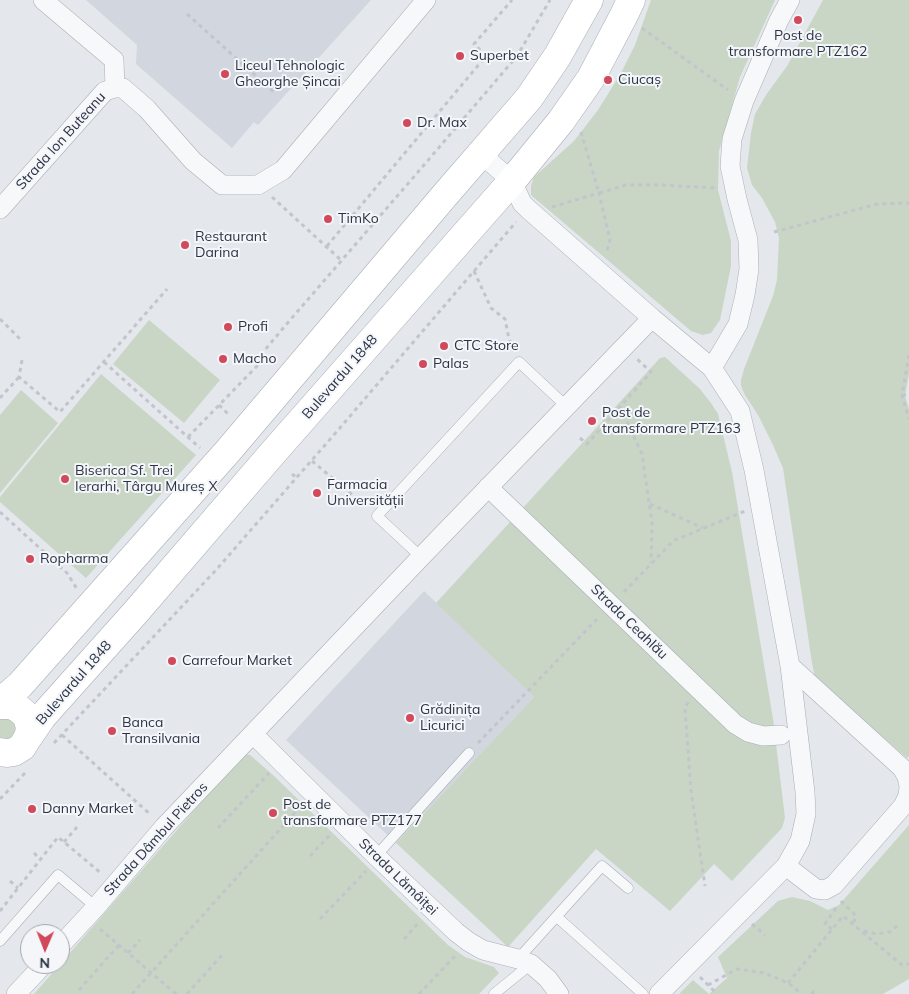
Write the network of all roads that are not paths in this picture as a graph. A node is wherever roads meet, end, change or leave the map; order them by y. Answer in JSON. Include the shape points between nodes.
{"nodes":[{"id":1,"x":43,"y":0,"type":"edge"},
{"id":2,"x":426,"y":0,"type":"edge"},
{"id":3,"x":589,"y":0,"type":"edge"},
{"id":4,"x":790,"y":0,"type":"edge"},
{"id":5,"x":634,"y":12,"type":"edge"},
{"id":6,"x":115,"y":88,"type":"junction"},
{"id":7,"x":481,"y":154,"type":"junction"},
{"id":8,"x":512,"y":181,"type":"junction"},
{"id":9,"x":0,"y":209,"type":"edge"},
{"id":10,"x":652,"y":318,"type":"junction"},
{"id":11,"x":712,"y":368,"type":"junction"},
{"id":12,"x":566,"y":406,"type":"junction"},
{"id":13,"x":488,"y":487,"type":"junction"},
{"id":14,"x":421,"y":557,"type":"junction"},
{"id":15,"x":790,"y":666,"type":"junction"},
{"id":16,"x":0,"y":704,"type":"edge"},
{"id":17,"x":253,"y":734,"type":"junction"},
{"id":18,"x":781,"y":735,"type":"dead end"},
{"id":19,"x":10,"y":753,"type":"edge"},
{"id":20,"x":469,"y":753,"type":"dead end"},
{"id":21,"x":909,"y":787,"type":"edge"},
{"id":22,"x":371,"y":863,"type":"junction"},
{"id":23,"x":786,"y":866,"type":"junction"},
{"id":24,"x":628,"y":888,"type":"dead end"},
{"id":25,"x":91,"y":912,"type":"junction"},
{"id":26,"x":557,"y":916,"type":"junction"},
{"id":27,"x":70,"y":935,"type":"edge"},
{"id":28,"x":0,"y":941,"type":"edge"},
{"id":29,"x":525,"y":961,"type":"junction"},
{"id":30,"x":35,"y":974,"type":"edge"},
{"id":31,"x":16,"y":994,"type":"edge"},
{"id":32,"x":494,"y":994,"type":"edge"},
{"id":33,"x":559,"y":994,"type":"edge"},
{"id":34,"x":644,"y":994,"type":"edge"},
{"id":35,"x":659,"y":994,"type":"edge"}],
"edges":[{"from":1,"to":6,"type":"street","via":[[114,60]]},
{"from":2,"to":6,"type":"street","name":"Strada Ion Buteanu","via":[[283,170],[258,186],[222,185],[193,161],[147,109],[123,88]]},
{"from":3,"to":7,"type":"street","via":[[529,98]]},
{"from":4,"to":11,"type":"street","via":[[744,101],[732,139],[730,166],[748,240],[749,269],[738,324]]},
{"from":5,"to":8,"type":"street","name":"Bulevardul 1848","via":[[624,15],[591,78],[562,121]]},
{"from":6,"to":9,"type":"street","name":"Strada Ion Buteanu","via":[[105,91]]},
{"from":7,"to":8,"type":"street"},
{"from":7,"to":16,"type":"street","via":[[228,451]]},
{"from":8,"to":10,"type":"street","via":[[528,209]]},
{"from":8,"to":19,"type":"street","name":"Bulevardul 1848"},
{"from":10,"to":11,"type":"street"},
{"from":10,"to":12,"type":"street"},
{"from":11,"to":15,"type":"street","via":[[740,411]]},
{"from":12,"to":13,"type":"street"},
{"from":12,"to":14,"type":"lane","via":[[519,362],[377,516]]},
{"from":13,"to":14,"type":"street"},
{"from":13,"to":18,"type":"street","name":"Strada Ceahlău","via":[[735,724],[764,736]]},
{"from":14,"to":17,"type":"street"},
{"from":15,"to":21,"type":"street","via":[[902,768]]},
{"from":15,"to":23,"type":"street","via":[[806,814],[800,841]]},
{"from":16,"to":19,"type":"street","via":[[19,709],[29,722],[30,731]]},
{"from":17,"to":22,"type":"street","name":"Strada Lămâiței"},
{"from":17,"to":25,"type":"street","name":"Strada Dâmbul Pietros","via":[[164,827]]},
{"from":20,"to":22,"type":"lane"},
{"from":21,"to":23,"type":"street","via":[[903,806],[834,885],[825,890],[816,888]]},
{"from":22,"to":29,"type":"street","name":"Strada Lămâiței","via":[[469,942],[483,950]]},
{"from":23,"to":35,"type":"street"},
{"from":24,"to":26,"type":"lane","via":[[602,866]]},
{"from":25,"to":27,"type":"street","name":"Strada Dâmbul Pietros"},
{"from":25,"to":28,"type":"lane","via":[[58,875]]},
{"from":26,"to":29,"type":"lane"},
{"from":26,"to":34,"type":"lane"},
{"from":29,"to":32,"type":"lane"},
{"from":29,"to":33,"type":"street","name":"Strada Lămâiței","via":[[548,979]]},
{"from":30,"to":31,"type":"street"}]}
